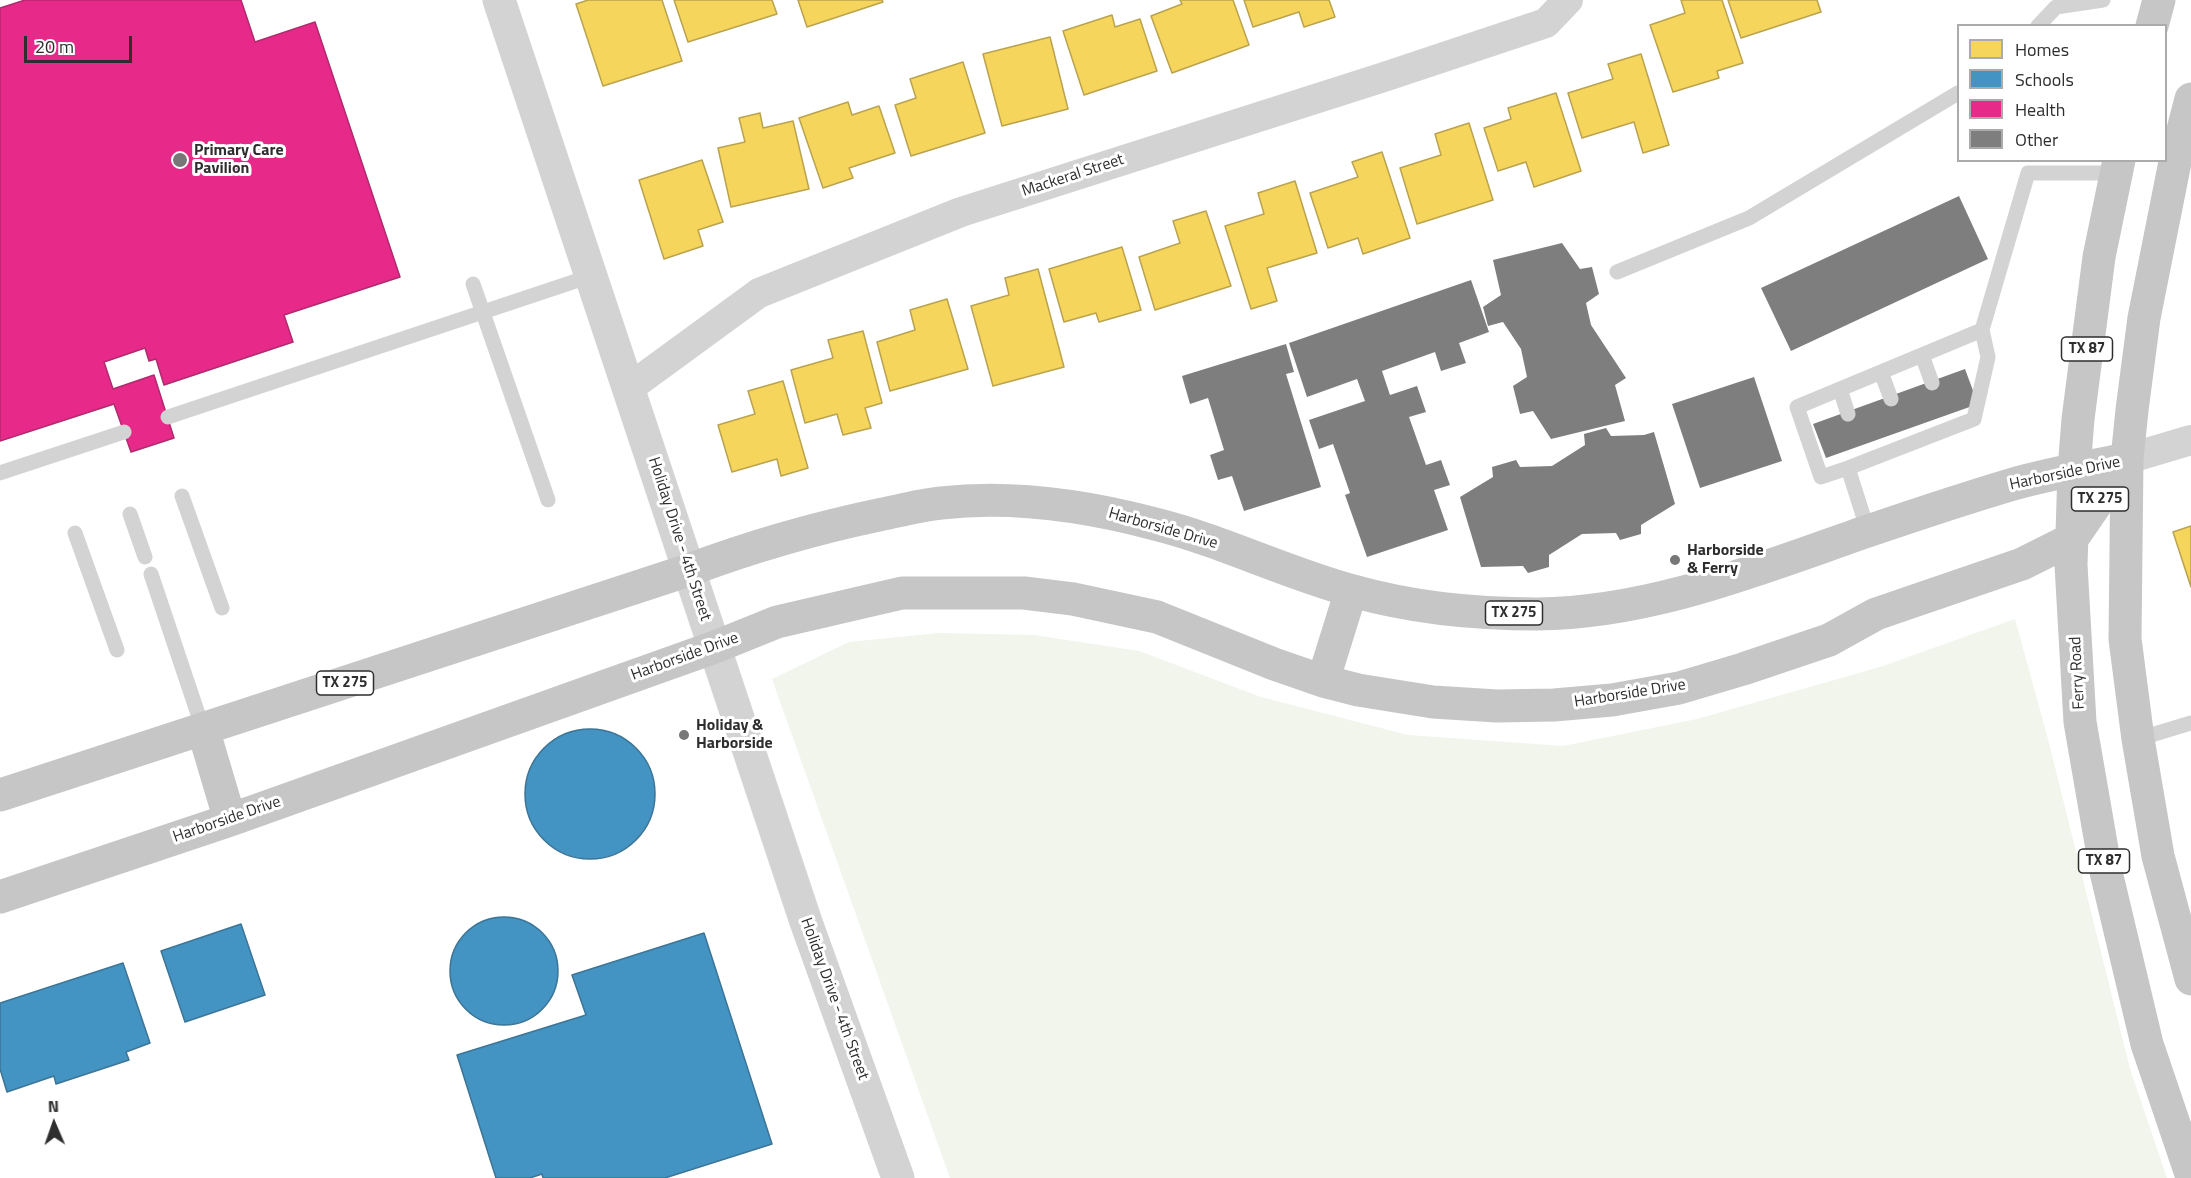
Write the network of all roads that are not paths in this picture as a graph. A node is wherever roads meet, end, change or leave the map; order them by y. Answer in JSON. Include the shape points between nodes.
{"nodes":[{"id":1,"x":499,"y":0,"type":"edge"},
{"id":2,"x":1568,"y":0,"type":"edge"},
{"id":3,"x":2103,"y":0,"type":"edge"},
{"id":4,"x":2158,"y":0,"type":"edge"},
{"id":5,"x":2040,"y":24,"type":"edge"},
{"id":6,"x":2152,"y":24,"type":"edge"},
{"id":7,"x":1957,"y":94,"type":"edge"},
{"id":8,"x":2191,"y":99,"type":"edge"},
{"id":9,"x":2118,"y":167,"type":"edge"},
{"id":10,"x":1617,"y":272,"type":"dead end"},
{"id":11,"x":591,"y":276,"type":"junction"},
{"id":12,"x":473,"y":284,"type":"dead end"},
{"id":13,"x":483,"y":312,"type":"junction"},
{"id":14,"x":1982,"y":330,"type":"junction"},
{"id":15,"x":1922,"y":355,"type":"junction"},
{"id":16,"x":1881,"y":372,"type":"junction"},
{"id":17,"x":1932,"y":382,"type":"dead end"},
{"id":18,"x":629,"y":388,"type":"junction"},
{"id":19,"x":1840,"y":389,"type":"junction"},
{"id":20,"x":1891,"y":399,"type":"dead end"},
{"id":21,"x":1848,"y":414,"type":"dead end"},
{"id":22,"x":168,"y":417,"type":"dead end"},
{"id":23,"x":124,"y":432,"type":"dead end"},
{"id":24,"x":2191,"y":440,"type":"edge"},
{"id":25,"x":2127,"y":459,"type":"junction"},
{"id":26,"x":1848,"y":468,"type":"junction"},
{"id":27,"x":2074,"y":470,"type":"junction"},
{"id":28,"x":0,"y":473,"type":"edge"},
{"id":29,"x":182,"y":496,"type":"dead end"},
{"id":30,"x":548,"y":500,"type":"dead end"},
{"id":31,"x":130,"y":514,"type":"dead end"},
{"id":32,"x":1868,"y":531,"type":"junction"},
{"id":33,"x":75,"y":533,"type":"dead end"},
{"id":34,"x":2072,"y":539,"type":"junction"},
{"id":35,"x":145,"y":557,"type":"dead end"},
{"id":36,"x":689,"y":570,"type":"junction"},
{"id":37,"x":151,"y":574,"type":"dead end"},
{"id":38,"x":1351,"y":591,"type":"junction"},
{"id":39,"x":222,"y":608,"type":"dead end"},
{"id":40,"x":715,"y":646,"type":"junction"},
{"id":41,"x":117,"y":650,"type":"dead end"},
{"id":42,"x":1323,"y":681,"type":"junction"},
{"id":43,"x":2191,"y":723,"type":"edge"},
{"id":44,"x":203,"y":729,"type":"junction"},
{"id":45,"x":2138,"y":739,"type":"junction"},
{"id":46,"x":0,"y":795,"type":"edge"},
{"id":47,"x":230,"y":820,"type":"junction"},
{"id":48,"x":0,"y":897,"type":"edge"},
{"id":49,"x":2191,"y":979,"type":"edge"},
{"id":50,"x":2191,"y":1174,"type":"edge"},
{"id":51,"x":898,"y":1178,"type":"edge"}],
"edges":[{"from":1,"to":11,"type":"street","name":"Holiday Drive - 4th Street"},
{"from":2,"to":18,"type":"street","name":"Mackeral Street","via":[[1546,23],[960,212],[759,293]]},
{"from":3,"to":5,"type":"lane","via":[[2056,7]]},
{"from":4,"to":6,"type":"main road"},
{"from":7,"to":10,"type":"lane","via":[[1749,218]]},
{"from":8,"to":25,"type":"main road","via":[[2144,318]]},
{"from":9,"to":14,"type":"lane","via":[[2028,173]]},
{"from":9,"to":27,"type":"main road","name":"Ferry Road","number":"TX 87","via":[[2099,257]]},
{"from":11,"to":13,"type":"lane"},
{"from":11,"to":18,"type":"street","name":"Holiday Drive - 4th Street"},
{"from":12,"to":13,"type":"lane"},
{"from":13,"to":22,"type":"lane"},
{"from":13,"to":30,"type":"lane"},
{"from":14,"to":15,"type":"lane"},
{"from":14,"to":26,"type":"lane","via":[[1988,357],[1974,419],[1947,423],[1863,455]]},
{"from":15,"to":16,"type":"lane"},
{"from":15,"to":17,"type":"lane"},
{"from":16,"to":19,"type":"lane"},
{"from":16,"to":20,"type":"lane"},
{"from":18,"to":36,"type":"street","name":"Holiday Drive - 4th Street"},
{"from":19,"to":21,"type":"lane"},
{"from":19,"to":26,"type":"lane","via":[[1797,407],[1821,477]]},
{"from":23,"to":28,"type":"lane"},
{"from":24,"to":25,"type":"street"},
{"from":25,"to":27,"type":"main road","name":"Harborside Drive","number":"TX 275"},
{"from":25,"to":34,"type":"main road","name":"Harborside Drive","number":"TX 275"},
{"from":25,"to":45,"type":"main road","via":[[2125,639]]},
{"from":26,"to":32,"type":"lane"},
{"from":27,"to":32,"type":"main road","name":"Harborside Drive","number":"TX 275","via":[[2013,484]]},
{"from":27,"to":34,"type":"main road","name":"Ferry Road","number":"TX 87"},
{"from":29,"to":39,"type":"lane"},
{"from":31,"to":35,"type":"lane"},
{"from":32,"to":38,"type":"main road","name":"Harborside Drive","number":"TX 275","via":[[1722,581],[1618,607],[1539,614],[1479,612],[1414,605]]},
{"from":33,"to":41,"type":"lane"},
{"from":34,"to":42,"type":"main road","name":"Harborside Drive","number":"TX 275","via":[[2007,570],[1876,614],[1830,640],[1679,687],[1612,700],[1497,706],[1433,702]]},
{"from":34,"to":50,"type":"main road","name":"Ferry Road","number":"TX 87","via":[[2080,722],[2106,872],[2147,1044]]},
{"from":36,"to":38,"type":"main road","name":"Harborside Drive","number":"TX 275","via":[[822,526],[941,502],[1004,500],[1100,511],[1156,524]]},
{"from":36,"to":40,"type":"street","name":"Holiday Drive - 4th Street"},
{"from":36,"to":44,"type":"main road","name":"Harborside Drive","number":"TX 275"},
{"from":37,"to":44,"type":"lane"},
{"from":38,"to":42,"type":"main road"},
{"from":40,"to":42,"type":"main road","name":"Harborside Drive","number":"TX 275","via":[[777,622],[902,593],[1024,593],[1157,617]]},
{"from":40,"to":47,"type":"main road","name":"Harborside Drive","number":"TX 275"},
{"from":40,"to":51,"type":"street","name":"Holiday Drive - 4th Street","via":[[806,922]]},
{"from":43,"to":45,"type":"lane"},
{"from":44,"to":46,"type":"main road","name":"Harborside Drive","number":"TX 275"},
{"from":44,"to":47,"type":"main road"},
{"from":45,"to":49,"type":"main road","via":[[2158,856]]},
{"from":47,"to":48,"type":"main road","name":"Harborside Drive","number":"TX 275"}]}
